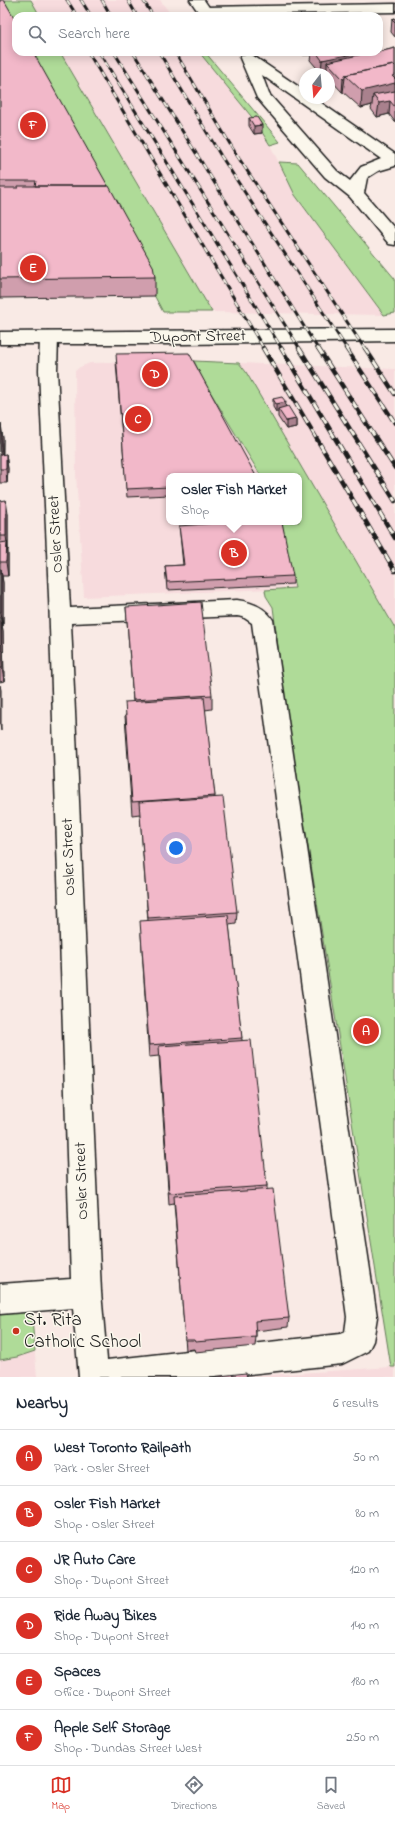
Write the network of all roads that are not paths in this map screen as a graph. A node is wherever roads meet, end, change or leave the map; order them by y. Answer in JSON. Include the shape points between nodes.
{"nodes":[{"id":1,"x":395,"y":8,"type":"edge"},
{"id":2,"x":203,"y":9,"type":"edge"},
{"id":3,"x":244,"y":56,"type":"edge"},
{"id":4,"x":394,"y":160,"type":"edge"},
{"id":5,"x":356,"y":194,"type":"junction"},
{"id":6,"x":395,"y":240,"type":"edge"},
{"id":7,"x":395,"y":335,"type":"edge"},
{"id":8,"x":0,"y":338,"type":"edge"},
{"id":9,"x":49,"y":338,"type":"junction"},
{"id":10,"x":60,"y":616,"type":"junction"},
{"id":11,"x":86,"y":1292,"type":"junction"},
{"id":12,"x":0,"y":1299,"type":"edge"},
{"id":13,"x":94,"y":1377,"type":"edge"}],
"edges":[{"from":1,"to":2,"type":"street"},
{"from":3,"to":4,"type":"street"},
{"from":3,"to":5,"type":"street","via":[[262,95],[331,174]]},
{"from":4,"to":5,"type":"street","via":[[361,173],[355,184]]},
{"from":5,"to":6,"type":"street"},
{"from":7,"to":9,"type":"street","name":"Dupont Street"},
{"from":8,"to":9,"type":"street","name":"Dupont Street"},
{"from":9,"to":10,"type":"street","name":"Osler Street","via":[[48,370]]},
{"from":10,"to":11,"type":"street","name":"Osler Street"},
{"from":10,"to":13,"type":"street","via":[[238,608],[256,614],[262,620],[362,1317],[358,1341],[342,1349]]},
{"from":11,"to":12,"type":"street"},
{"from":11,"to":13,"type":"street","name":"Osler Street"}]}
